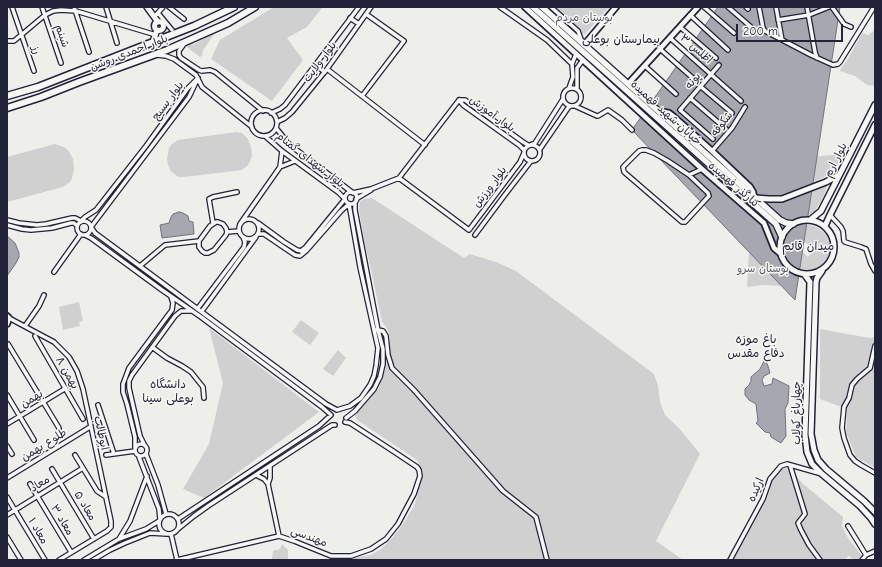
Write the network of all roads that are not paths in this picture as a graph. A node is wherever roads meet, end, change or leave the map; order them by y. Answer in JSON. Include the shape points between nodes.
{"nodes":[{"id":1,"x":12,"y":7,"type":"edge"},
{"id":2,"x":42,"y":7,"type":"edge"},
{"id":3,"x":106,"y":7,"type":"edge"},
{"id":4,"x":147,"y":7,"type":"edge"},
{"id":5,"x":163,"y":7,"type":"edge"},
{"id":6,"x":169,"y":7,"type":"edge"},
{"id":7,"x":234,"y":7,"type":"edge"},
{"id":8,"x":255,"y":7,"type":"edge"},
{"id":9,"x":359,"y":7,"type":"edge"},
{"id":10,"x":371,"y":7,"type":"edge"},
{"id":11,"x":500,"y":7,"type":"edge"},
{"id":12,"x":525,"y":7,"type":"edge"},
{"id":13,"x":533,"y":7,"type":"edge"},
{"id":14,"x":542,"y":7,"type":"edge"},
{"id":15,"x":551,"y":7,"type":"edge"},
{"id":16,"x":616,"y":7,"type":"edge"},
{"id":17,"x":698,"y":7,"type":"edge"},
{"id":18,"x":704,"y":7,"type":"edge"},
{"id":19,"x":728,"y":7,"type":"edge"},
{"id":20,"x":759,"y":7,"type":"edge"},
{"id":21,"x":776,"y":7,"type":"edge"},
{"id":22,"x":807,"y":7,"type":"edge"},
{"id":23,"x":831,"y":7,"type":"edge"},
{"id":24,"x":874,"y":7,"type":"edge"},
{"id":25,"x":75,"y":9,"type":"edge"},
{"id":26,"x":45,"y":14,"type":"junction"},
{"id":27,"x":366,"y":14,"type":"junction"},
{"id":28,"x":156,"y":15,"type":"junction"},
{"id":29,"x":808,"y":15,"type":"junction"},
{"id":30,"x":690,"y":16,"type":"junction"},
{"id":31,"x":350,"y":18,"type":"junction"},
{"id":32,"x":184,"y":19,"type":"dead end"},
{"id":33,"x":778,"y":20,"type":"junction"},
{"id":34,"x":111,"y":21,"type":"junction"},
{"id":35,"x":158,"y":22,"type":"junction"},
{"id":36,"x":359,"y":24,"type":"junction"},
{"id":37,"x":680,"y":27,"type":"junction"},
{"id":38,"x":751,"y":27,"type":"dead end"},
{"id":39,"x":851,"y":27,"type":"dead end"},
{"id":40,"x":164,"y":28,"type":"junction"},
{"id":41,"x":156,"y":32,"type":"junction"},
{"id":42,"x":172,"y":32,"type":"junction"},
{"id":43,"x":734,"y":33,"type":"dead end"},
{"id":44,"x":21,"y":34,"type":"junction"},
{"id":45,"x":670,"y":38,"type":"junction"},
{"id":46,"x":782,"y":40,"type":"junction"},
{"id":47,"x":7,"y":41,"type":"edge"},
{"id":48,"x":153,"y":42,"type":"junction"},
{"id":49,"x":186,"y":42,"type":"junction"},
{"id":50,"x":117,"y":43,"type":"dead end"},
{"id":51,"x":581,"y":48,"type":"junction"},
{"id":52,"x":660,"y":49,"type":"junction"},
{"id":53,"x":728,"y":50,"type":"dead end"},
{"id":54,"x":89,"y":52,"type":"dead end"},
{"id":55,"x":148,"y":57,"type":"junction"},
{"id":56,"x":716,"y":58,"type":"dead end"},
{"id":57,"x":818,"y":58,"type":"junction"},
{"id":58,"x":582,"y":60,"type":"junction"},
{"id":59,"x":61,"y":63,"type":"dead end"},
{"id":60,"x":315,"y":64,"type":"junction"},
{"id":61,"x":572,"y":64,"type":"junction"},
{"id":62,"x":719,"y":65,"type":"dead end"},
{"id":63,"x":645,"y":66,"type":"junction"},
{"id":64,"x":326,"y":70,"type":"junction"},
{"id":65,"x":34,"y":71,"type":"dead end"},
{"id":66,"x":75,"y":72,"type":"junction"},
{"id":67,"x":711,"y":74,"type":"junction"},
{"id":68,"x":198,"y":78,"type":"junction"},
{"id":69,"x":695,"y":80,"type":"dead end"},
{"id":70,"x":79,"y":82,"type":"junction"},
{"id":71,"x":629,"y":84,"type":"junction"},
{"id":72,"x":700,"y":86,"type":"junction"},
{"id":73,"x":569,"y":88,"type":"junction"},
{"id":74,"x":577,"y":89,"type":"junction"},
{"id":75,"x":676,"y":94,"type":"dead end"},
{"id":76,"x":7,"y":96,"type":"edge"},
{"id":77,"x":362,"y":96,"type":"junction"},
{"id":78,"x":690,"y":98,"type":"junction"},
{"id":79,"x":563,"y":99,"type":"junction"},
{"id":80,"x":459,"y":100,"type":"junction"},
{"id":81,"x":741,"y":100,"type":"dead end"},
{"id":82,"x":875,"y":105,"type":"edge"},
{"id":83,"x":570,"y":106,"type":"junction"},
{"id":84,"x":575,"y":106,"type":"junction"},
{"id":85,"x":745,"y":107,"type":"dead end"},
{"id":86,"x":7,"y":108,"type":"edge"},
{"id":87,"x":263,"y":111,"type":"junction"},
{"id":88,"x":658,"y":111,"type":"junction"},
{"id":89,"x":271,"y":113,"type":"junction"},
{"id":90,"x":732,"y":113,"type":"dead end"},
{"id":91,"x":488,"y":116,"type":"junction"},
{"id":92,"x":485,"y":120,"type":"junction"},
{"id":93,"x":277,"y":122,"type":"junction"},
{"id":94,"x":875,"y":125,"type":"edge"},
{"id":95,"x":252,"y":127,"type":"junction"},
{"id":96,"x":276,"y":128,"type":"junction"},
{"id":97,"x":726,"y":129,"type":"dead end"},
{"id":98,"x":632,"y":130,"type":"dead end"},
{"id":99,"x":264,"y":136,"type":"junction"},
{"id":100,"x":713,"y":139,"type":"dead end"},
{"id":101,"x":425,"y":145,"type":"junction"},
{"id":102,"x":529,"y":145,"type":"junction"},
{"id":103,"x":540,"y":149,"type":"junction"},
{"id":104,"x":282,"y":151,"type":"junction"},
{"id":105,"x":712,"y":151,"type":"junction"},
{"id":106,"x":524,"y":152,"type":"junction"},
{"id":107,"x":295,"y":161,"type":"junction"},
{"id":108,"x":531,"y":161,"type":"junction"},
{"id":109,"x":280,"y":167,"type":"junction"},
{"id":110,"x":702,"y":169,"type":"junction"},
{"id":111,"x":689,"y":175,"type":"junction"},
{"id":112,"x":839,"y":175,"type":"junction"},
{"id":113,"x":400,"y":178,"type":"junction"},
{"id":114,"x":371,"y":189,"type":"junction"},
{"id":115,"x":237,"y":192,"type":"dead end"},
{"id":116,"x":353,"y":193,"type":"junction"},
{"id":117,"x":754,"y":197,"type":"junction"},
{"id":118,"x":345,"y":199,"type":"junction"},
{"id":119,"x":356,"y":201,"type":"junction"},
{"id":120,"x":349,"y":204,"type":"junction"},
{"id":121,"x":821,"y":211,"type":"junction"},
{"id":122,"x":830,"y":215,"type":"junction"},
{"id":123,"x":7,"y":220,"type":"edge"},
{"id":124,"x":810,"y":220,"type":"junction"},
{"id":125,"x":81,"y":221,"type":"junction"},
{"id":126,"x":213,"y":223,"type":"junction"},
{"id":127,"x":258,"y":223,"type":"junction"},
{"id":128,"x":7,"y":224,"type":"edge"},
{"id":129,"x":240,"y":224,"type":"junction"},
{"id":130,"x":793,"y":224,"type":"junction"},
{"id":131,"x":78,"y":226,"type":"junction"},
{"id":132,"x":825,"y":226,"type":"junction"},
{"id":133,"x":91,"y":227,"type":"junction"},
{"id":134,"x":239,"y":231,"type":"junction"},
{"id":135,"x":227,"y":232,"type":"junction"},
{"id":136,"x":83,"y":234,"type":"junction"},
{"id":137,"x":257,"y":235,"type":"junction"},
{"id":138,"x":475,"y":235,"type":"dead end"},
{"id":139,"x":243,"y":237,"type":"junction"},
{"id":140,"x":782,"y":237,"type":"junction"},
{"id":141,"x":199,"y":241,"type":"junction"},
{"id":142,"x":781,"y":254,"type":"junction"},
{"id":143,"x":140,"y":266,"type":"junction"},
{"id":144,"x":822,"y":271,"type":"junction"},
{"id":145,"x":875,"y":271,"type":"edge"},
{"id":146,"x":54,"y":272,"type":"dead end"},
{"id":147,"x":805,"y":275,"type":"junction"},
{"id":148,"x":44,"y":295,"type":"dead end"},
{"id":149,"x":170,"y":296,"type":"junction"},
{"id":150,"x":198,"y":308,"type":"junction"},
{"id":151,"x":192,"y":311,"type":"junction"},
{"id":152,"x":202,"y":311,"type":"junction"},
{"id":153,"x":8,"y":317,"type":"edge"},
{"id":154,"x":7,"y":324,"type":"edge"},
{"id":155,"x":25,"y":326,"type":"junction"},
{"id":156,"x":376,"y":330,"type":"junction"},
{"id":157,"x":35,"y":336,"type":"dead end"},
{"id":158,"x":8,"y":344,"type":"dead end"},
{"id":159,"x":875,"y":346,"type":"edge"},
{"id":160,"x":152,"y":347,"type":"junction"},
{"id":161,"x":66,"y":388,"type":"junction"},
{"id":162,"x":7,"y":395,"type":"edge"},
{"id":163,"x":204,"y":398,"type":"dead end"},
{"id":164,"x":43,"y":402,"type":"junction"},
{"id":165,"x":98,"y":405,"type":"dead end"},
{"id":166,"x":20,"y":416,"type":"junction"},
{"id":167,"x":83,"y":419,"type":"dead end"},
{"id":168,"x":7,"y":424,"type":"edge"},
{"id":169,"x":335,"y":425,"type":"dead end"},
{"id":170,"x":90,"y":427,"type":"junction"},
{"id":171,"x":59,"y":428,"type":"dead end"},
{"id":172,"x":34,"y":440,"type":"dead end"},
{"id":173,"x":144,"y":444,"type":"junction"},
{"id":174,"x":7,"y":446,"type":"edge"},
{"id":175,"x":135,"y":449,"type":"junction"},
{"id":176,"x":12,"y":454,"type":"dead end"},
{"id":177,"x":114,"y":454,"type":"junction"},
{"id":178,"x":146,"y":454,"type":"junction"},
{"id":179,"x":75,"y":455,"type":"dead end"},
{"id":180,"x":106,"y":455,"type":"dead end"},
{"id":181,"x":139,"y":457,"type":"junction"},
{"id":182,"x":790,"y":465,"type":"junction"},
{"id":183,"x":270,"y":466,"type":"junction"},
{"id":184,"x":84,"y":468,"type":"junction"},
{"id":185,"x":52,"y":469,"type":"dead end"},
{"id":186,"x":875,"y":473,"type":"edge"},
{"id":187,"x":822,"y":474,"type":"junction"},
{"id":188,"x":256,"y":475,"type":"junction"},
{"id":189,"x":147,"y":476,"type":"junction"},
{"id":190,"x":7,"y":478,"type":"edge"},
{"id":191,"x":61,"y":482,"type":"junction"},
{"id":192,"x":30,"y":484,"type":"dead end"},
{"id":193,"x":268,"y":484,"type":"junction"},
{"id":194,"x":38,"y":496,"type":"junction"},
{"id":195,"x":106,"y":496,"type":"junction"},
{"id":196,"x":7,"y":497,"type":"edge"},
{"id":197,"x":15,"y":510,"type":"junction"},
{"id":198,"x":875,"y":512,"type":"edge"},
{"id":199,"x":166,"y":514,"type":"junction"},
{"id":200,"x":7,"y":515,"type":"edge"},
{"id":201,"x":178,"y":519,"type":"junction"},
{"id":202,"x":160,"y":520,"type":"junction"},
{"id":203,"x":875,"y":524,"type":"edge"},
{"id":204,"x":848,"y":526,"type":"dead end"},
{"id":205,"x":178,"y":529,"type":"junction"},
{"id":206,"x":169,"y":534,"type":"junction"},
{"id":207,"x":279,"y":536,"type":"junction"},
{"id":208,"x":7,"y":537,"type":"edge"},
{"id":209,"x":94,"y":539,"type":"junction"},
{"id":210,"x":119,"y":539,"type":"junction"},
{"id":211,"x":875,"y":551,"type":"edge"},
{"id":212,"x":72,"y":552,"type":"junction"},
{"id":213,"x":866,"y":555,"type":"junction"},
{"id":214,"x":98,"y":557,"type":"junction"},
{"id":215,"x":21,"y":560,"type":"edge"},
{"id":216,"x":45,"y":560,"type":"edge"},
{"id":217,"x":59,"y":560,"type":"edge"},
{"id":218,"x":84,"y":560,"type":"edge"},
{"id":219,"x":93,"y":560,"type":"edge"},
{"id":220,"x":102,"y":560,"type":"edge"},
{"id":221,"x":177,"y":560,"type":"edge"},
{"id":222,"x":548,"y":560,"type":"edge"},
{"id":223,"x":730,"y":560,"type":"edge"},
{"id":224,"x":820,"y":560,"type":"edge"},
{"id":225,"x":862,"y":560,"type":"edge"}],
"edges":[{"from":1,"to":44,"type":"street","name":"رز"},
{"from":2,"to":26,"type":"street","name":"شبنم"},
{"from":3,"to":34,"type":"street"},
{"from":4,"to":28,"type":"main road"},
{"from":5,"to":28,"type":"street"},
{"from":6,"to":32,"type":"street"},
{"from":7,"to":42,"type":"highway","name":"بلوار احمدی روشن","via":[[194,26]]},
{"from":8,"to":49,"type":"highway","name":"بلوار احمدی روشن","via":[[228,23]]},
{"from":9,"to":31,"type":"street","name":"بلوار ولایت"},
{"from":10,"to":27,"type":"street","name":"بلوار ولایت"},
{"from":11,"to":61,"type":"street","via":[[547,40]]},
{"from":12,"to":51,"type":"street","name":"کنارگذر فهمیده"},
{"from":13,"to":51,"type":"main road","name":"خیابان شهید فهمیده"},
{"from":14,"to":51,"type":"main road","name":"خیابان شهید فهمیده"},
{"from":15,"to":51,"type":"street","name":"کنارگذر فهمیده","via":[[578,31]]},
{"from":16,"to":51,"type":"street"},
{"from":17,"to":30,"type":"street"},
{"from":18,"to":43,"type":"street"},
{"from":19,"to":38,"type":"street"},
{"from":20,"to":46,"type":"street","via":[[765,31]]},
{"from":21,"to":33,"type":"street"},
{"from":22,"to":29,"type":"street"},
{"from":23,"to":29,"type":"street"},
{"from":23,"to":39,"type":"street","via":[[844,24]]},
{"from":24,"to":57,"type":"street","via":[[838,64],[833,65]]},
{"from":25,"to":26,"type":"street"},
{"from":25,"to":34,"type":"street"},
{"from":25,"to":54,"type":"street"},
{"from":26,"to":44,"type":"street"},
{"from":26,"to":59,"type":"street","name":"شبنم"},
{"from":27,"to":36,"type":"street","name":"بلوار ولایت"},
{"from":27,"to":77,"type":"street","via":[[404,41]]},
{"from":28,"to":35,"type":"main road"},
{"from":28,"to":42,"type":"street"},
{"from":29,"to":33,"type":"street"},
{"from":29,"to":57,"type":"street"},
{"from":30,"to":37,"type":"street"},
{"from":30,"to":53,"type":"street"},
{"from":31,"to":36,"type":"street"},
{"from":31,"to":60,"type":"street","name":"بلوار ولایت"},
{"from":33,"to":46,"type":"street"},
{"from":34,"to":41,"type":"street"},
{"from":34,"to":50,"type":"street"},
{"from":35,"to":40,"type":"main road","via":[[162,22]]},
{"from":35,"to":41,"type":"main road","via":[[155,25]]},
{"from":36,"to":64,"type":"street","name":"بلوار ولایت"},
{"from":37,"to":45,"type":"street"},
{"from":37,"to":56,"type":"street"},
{"from":40,"to":41,"type":"main road"},
{"from":40,"to":42,"type":"main road"},
{"from":41,"to":48,"type":"main road"},
{"from":42,"to":48,"type":"highway","name":"بلوار احمدی روشن"},
{"from":44,"to":47,"type":"street","via":[[14,41]]},
{"from":44,"to":65,"type":"street","name":"رز"},
{"from":45,"to":52,"type":"street"},
{"from":45,"to":67,"type":"street","name":"اطلس ۳"},
{"from":46,"to":57,"type":"street"},
{"from":48,"to":66,"type":"highway","name":"بلوار احمدی روشن"},
{"from":49,"to":55,"type":"highway","name":"بلوار احمدی روشن"},
{"from":49,"to":87,"type":"street","via":[[179,51],[181,58],[199,70],[215,72]]},
{"from":51,"to":58,"type":"street","name":"کنارگذر فهمیده"},
{"from":51,"to":61,"type":"street"},
{"from":51,"to":71,"type":"main road","name":"خیابان شهید فهمیده"},
{"from":51,"to":140,"type":"main road","name":"خیابان شهید فهمیده","via":[[776,224]]},
{"from":52,"to":63,"type":"street"},
{"from":52,"to":69,"type":"street"},
{"from":55,"to":68,"type":"street","via":[[170,57]]},
{"from":55,"to":70,"type":"highway","name":"بلوار احمدی روشن"},
{"from":58,"to":74,"type":"street","via":[[576,68]]},
{"from":58,"to":110,"type":"street","name":"کنارگذر فهمیده"},
{"from":60,"to":64,"type":"street"},
{"from":60,"to":89,"type":"street","name":"بلوار ولایت","via":[[285,105]]},
{"from":61,"to":73,"type":"street","via":[[573,77]]},
{"from":62,"to":67,"type":"street","name":"پونه"},
{"from":63,"to":71,"type":"street"},
{"from":63,"to":75,"type":"street"},
{"from":64,"to":77,"type":"street"},
{"from":64,"to":93,"type":"street","name":"بلوار ولایت","via":[[292,112]]},
{"from":66,"to":70,"type":"highway","via":[[72,76]]},
{"from":66,"to":76,"type":"highway","name":"بلوار احمدی روشن"},
{"from":67,"to":72,"type":"street","name":"پونه"},
{"from":67,"to":81,"type":"street","name":"اطلس ۳"},
{"from":68,"to":95,"type":"street","via":[[203,88]]},
{"from":68,"to":125,"type":"street","name":"بلوار بسیج","via":[[96,210]]},
{"from":68,"to":133,"type":"street","name":"بلوار بسیج","via":[[189,96]]},
{"from":70,"to":86,"type":"highway","name":"بلوار احمدی روشن","via":[[41,98]]},
{"from":71,"to":88,"type":"main road","name":"خیابان شهید فهمیده"},
{"from":72,"to":78,"type":"street","name":"پونه"},
{"from":72,"to":90,"type":"street"},
{"from":73,"to":74,"type":"street"},
{"from":73,"to":79,"type":"street"},
{"from":74,"to":84,"type":"street","via":[[581,94],[581,100]]},
{"from":77,"to":101,"type":"street"},
{"from":78,"to":97,"type":"street"},
{"from":78,"to":100,"type":"street","name":"پونه","via":[[680,110]]},
{"from":79,"to":83,"type":"street"},
{"from":79,"to":102,"type":"street","via":[[535,143]]},
{"from":80,"to":91,"type":"street","name":"بلوار آموزش","via":[[465,100]]},
{"from":80,"to":92,"type":"street","name":"بلوار آموزش"},
{"from":80,"to":101,"type":"street"},
{"from":82,"to":112,"type":"main road","name":"بلوار ارم"},
{"from":83,"to":84,"type":"street"},
{"from":83,"to":103,"type":"street"},
{"from":84,"to":98,"type":"street","via":[[597,116],[608,110]]},
{"from":85,"to":105,"type":"street","name":"شکوفه","via":[[732,128]]},
{"from":87,"to":89,"type":"street"},
{"from":87,"to":95,"type":"street","via":[[255,115],[251,122]]},
{"from":88,"to":105,"type":"street","via":[[669,113]]},
{"from":88,"to":117,"type":"main road","name":"خیابان شهید فهمیده"},
{"from":89,"to":93,"type":"street"},
{"from":91,"to":92,"type":"street"},
{"from":91,"to":102,"type":"street","name":"بلوار آموزش"},
{"from":92,"to":106,"type":"street","name":"بلوار آموزش","via":[[519,145]]},
{"from":93,"to":96,"type":"street"},
{"from":94,"to":122,"type":"main road","name":"بلوار ارم"},
{"from":95,"to":99,"type":"street","via":[[256,133]]},
{"from":96,"to":99,"type":"street","via":[[270,135]]},
{"from":96,"to":116,"type":"street","name":"بلوار شهدای گمنام","via":[[290,145]]},
{"from":99,"to":104,"type":"street","name":"بلوار شهدای گمنام"},
{"from":101,"to":113,"type":"street"},
{"from":102,"to":103,"type":"street"},
{"from":102,"to":106,"type":"street"},
{"from":103,"to":108,"type":"street","via":[[539,158]]},
{"from":104,"to":107,"type":"street","name":"بلوار شهدای گمنام"},
{"from":104,"to":109,"type":"street"},
{"from":105,"to":117,"type":"street","via":[[750,187]]},
{"from":106,"to":108,"type":"street","via":[[525,158]]},
{"from":106,"to":113,"type":"street","name":"بلوار ورزش","via":[[520,162],[469,230]]},
{"from":107,"to":109,"type":"street"},
{"from":107,"to":118,"type":"street","name":"بلوار شهدای گمنام"},
{"from":108,"to":138,"type":"street","name":"بلوار ورزش"},
{"from":109,"to":129,"type":"street"},
{"from":110,"to":111,"type":"street"},
{"from":110,"to":142,"type":"street","name":"کنارگذر فهمیده","via":[[764,223],[774,248]]},
{"from":111,"to":111,"type":"street","via":[[709,196],[685,222],[682,222],[624,172],[623,167],[639,151],[646,150],[668,160]]},
{"from":112,"to":117,"type":"main road","via":[[782,199]]},
{"from":112,"to":121,"type":"main road","name":"بلوار ارم"},
{"from":113,"to":114,"type":"street"},
{"from":114,"to":116,"type":"street"},
{"from":114,"to":119,"type":"street"},
{"from":115,"to":126,"type":"street","via":[[209,198]]},
{"from":116,"to":118,"type":"street","via":[[348,193]]},
{"from":116,"to":119,"type":"street"},
{"from":117,"to":130,"type":"main road","name":"خیابان شهید فهمیده","via":[[780,220]]},
{"from":118,"to":120,"type":"street"},
{"from":118,"to":127,"type":"street","via":[[301,251]]},
{"from":119,"to":120,"type":"street"},
{"from":119,"to":156,"type":"street","via":[[355,210]]},
{"from":120,"to":137,"type":"street","via":[[300,256],[264,234]]},
{"from":120,"to":156,"type":"street"},
{"from":121,"to":122,"type":"main road"},
{"from":121,"to":124,"type":"main road","name":"بلوار ارم"},
{"from":122,"to":132,"type":"main road","name":"بلوار ارم"},
{"from":122,"to":145,"type":"street","via":[[841,227],[845,242],[866,249]]},
{"from":123,"to":125,"type":"street","via":[[37,225],[72,218]]},
{"from":124,"to":130,"type":"main road","via":[[801,220]]},
{"from":124,"to":132,"type":"main road"},
{"from":125,"to":131,"type":"street"},
{"from":125,"to":133,"type":"street","via":[[88,222]]},
{"from":126,"to":135,"type":"street","via":[[223,224]]},
{"from":126,"to":141,"type":"street"},
{"from":127,"to":129,"type":"street","via":[[249,219]]},
{"from":127,"to":137,"type":"street","via":[[260,228]]},
{"from":128,"to":131,"type":"street","via":[[31,230],[71,223]]},
{"from":129,"to":134,"type":"street"},
{"from":130,"to":140,"type":"main road"},
{"from":131,"to":136,"type":"street","via":[[78,230]]},
{"from":132,"to":144,"type":"main road","via":[[831,233],[835,250],[833,258]]},
{"from":133,"to":136,"type":"street","via":[[90,231]]},
{"from":133,"to":143,"type":"street","via":[[95,233]]},
{"from":134,"to":135,"type":"street"},
{"from":134,"to":139,"type":"street"},
{"from":135,"to":141,"type":"street","via":[[208,253],[199,247]]},
{"from":136,"to":146,"type":"street"},
{"from":136,"to":149,"type":"street"},
{"from":137,"to":139,"type":"street","via":[[249,240]]},
{"from":137,"to":152,"type":"street"},
{"from":139,"to":150,"type":"street","via":[[244,247]]},
{"from":140,"to":142,"type":"main road"},
{"from":141,"to":143,"type":"street","via":[[165,245]]},
{"from":142,"to":147,"type":"main road","via":[[790,268]]},
{"from":143,"to":150,"type":"street"},
{"from":144,"to":147,"type":"main road"},
{"from":144,"to":198,"type":"main road","name":"چهارباغ کولاب","via":[[816,282],[811,434],[814,450],[826,469]]},
{"from":147,"to":187,"type":"main road","name":"چهارباغ کولاب","via":[[810,282],[805,435],[807,452],[812,464]]},
{"from":148,"to":155,"type":"street"},
{"from":149,"to":151,"type":"street"},
{"from":149,"to":175,"type":"street","via":[[172,310],[129,368],[123,384],[135,437]]},
{"from":150,"to":152,"type":"street"},
{"from":151,"to":160,"type":"street","via":[[181,311],[175,316]]},
{"from":151,"to":201,"type":"street","via":[[331,415],[319,426]]},
{"from":152,"to":156,"type":"street","via":[[337,410],[350,406],[361,398],[370,385],[378,355]]},
{"from":153,"to":154,"type":"street"},
{"from":153,"to":155,"type":"street","name":"ابوطالب"},
{"from":155,"to":170,"type":"street","name":"ابوطالب","via":[[54,342],[69,357],[83,389]]},
{"from":156,"to":207,"type":"street","name":"مهندسی","via":[[383,349],[380,377],[374,389],[346,420],[417,467],[420,476],[414,494],[398,524],[386,539],[371,549],[351,556],[331,556]]},
{"from":156,"to":222,"type":"street","via":[[383,331],[386,336],[392,368],[503,490],[536,517]]},
{"from":157,"to":161,"type":"street","name":"بهمن ۸"},
{"from":158,"to":164,"type":"street"},
{"from":159,"to":186,"type":"street","via":[[870,368],[850,389],[844,407],[842,428],[850,454],[855,461]]},
{"from":160,"to":163,"type":"street","via":[[191,372],[203,387]]},
{"from":160,"to":173,"type":"street","via":[[129,381],[140,436]]},
{"from":161,"to":164,"type":"street","name":"بهمن"},
{"from":161,"to":167,"type":"street","name":"بهمن ۸"},
{"from":162,"to":166,"type":"street"},
{"from":164,"to":166,"type":"street","name":"بهمن"},
{"from":164,"to":171,"type":"street"},
{"from":165,"to":177,"type":"street"},
{"from":166,"to":168,"type":"street","name":"بهمن"},
{"from":166,"to":172,"type":"street"},
{"from":169,"to":183,"type":"street"},
{"from":170,"to":190,"type":"street","name":"طلوع بهمن"},
{"from":170,"to":195,"type":"street","name":"ابوطالب"},
{"from":173,"to":175,"type":"street"},
{"from":173,"to":178,"type":"street"},
{"from":174,"to":176,"type":"street"},
{"from":175,"to":177,"type":"street"},
{"from":175,"to":181,"type":"street"},
{"from":177,"to":180,"type":"street"},
{"from":178,"to":181,"type":"street"},
{"from":178,"to":199,"type":"street"},
{"from":179,"to":184,"type":"street"},
{"from":181,"to":189,"type":"street"},
{"from":182,"to":187,"type":"street"},
{"from":182,"to":223,"type":"street","name":"ارکیده","via":[[781,466],[770,478],[763,499]]},
{"from":182,"to":224,"type":"street","via":[[805,514],[798,523]]},
{"from":183,"to":188,"type":"street"},
{"from":183,"to":193,"type":"street"},
{"from":184,"to":191,"type":"street","name":"معاد"},
{"from":184,"to":195,"type":"street","via":[[97,491]]},
{"from":185,"to":191,"type":"street","name":"معاد ۵"},
{"from":187,"to":203,"type":"main road","name":"چهارباغ کولاب","via":[[860,506]]},
{"from":188,"to":193,"type":"street"},
{"from":188,"to":205,"type":"street"},
{"from":189,"to":202,"type":"street","via":[[159,509]]},
{"from":189,"to":210,"type":"street","via":[[130,521]]},
{"from":191,"to":194,"type":"street","name":"معاد"},
{"from":191,"to":209,"type":"street","name":"معاد ۵"},
{"from":192,"to":194,"type":"street","name":"معاد ۳"},
{"from":193,"to":207,"type":"street"},
{"from":194,"to":197,"type":"street","name":"معاد"},
{"from":194,"to":212,"type":"street","name":"معاد ۳"},
{"from":195,"to":209,"type":"street","name":"ابوطالب","via":[[111,527]]},
{"from":196,"to":197,"type":"street","name":"معاد ۱"},
{"from":197,"to":200,"type":"street","name":"معاد"},
{"from":197,"to":216,"type":"street","name":"معاد ۱"},
{"from":199,"to":201,"type":"street","via":[[173,514]]},
{"from":199,"to":202,"type":"street"},
{"from":201,"to":205,"type":"street"},
{"from":202,"to":206,"type":"street","via":[[161,531]]},
{"from":202,"to":210,"type":"street","via":[[146,529]]},
{"from":204,"to":213,"type":"street"},
{"from":205,"to":206,"type":"street"},
{"from":206,"to":214,"type":"street","via":[[150,533]]},
{"from":206,"to":221,"type":"street"},
{"from":207,"to":221,"type":"street","name":"مهندسی"},
{"from":208,"to":215,"type":"street"},
{"from":209,"to":212,"type":"street","name":"ابوطالب"},
{"from":210,"to":218,"type":"street"},
{"from":211,"to":213,"type":"street"},
{"from":212,"to":217,"type":"street","name":"ابوطالب"},
{"from":213,"to":225,"type":"street"},
{"from":214,"to":219,"type":"street"},
{"from":214,"to":220,"type":"street"}]}
